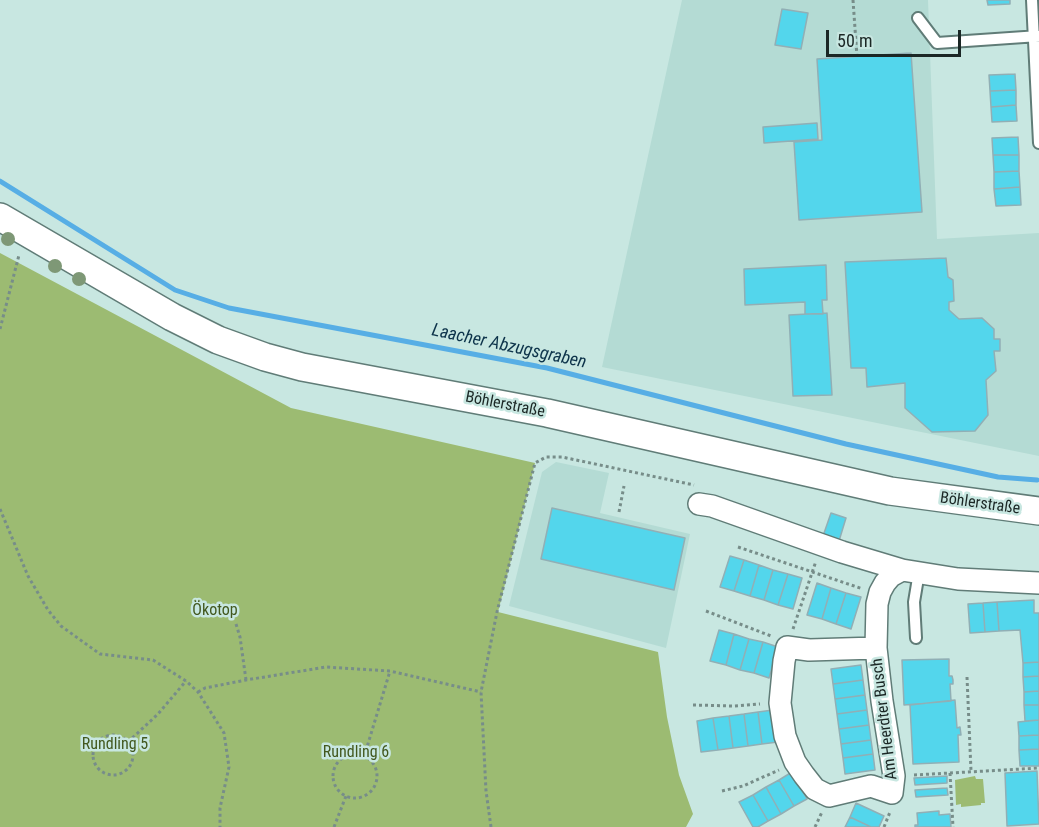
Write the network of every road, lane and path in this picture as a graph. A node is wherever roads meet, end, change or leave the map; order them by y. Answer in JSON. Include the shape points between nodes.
{"nodes":[{"id":1,"x":853,"y":0,"type":"edge"},
{"id":2,"x":1032,"y":0,"type":"edge"},
{"id":3,"x":918,"y":18,"type":"dead end"},
{"id":4,"x":1036,"y":37,"type":"edge"},
{"id":5,"x":857,"y":57,"type":"dead end"},
{"id":6,"x":1039,"y":143,"type":"edge"},
{"id":7,"x":0,"y":217,"type":"edge"},
{"id":8,"x":19,"y":255,"type":"dead end"},
{"id":9,"x":0,"y":329,"type":"edge"},
{"id":10,"x":624,"y":486,"type":"dead end"},
{"id":11,"x":699,"y":504,"type":"joint"},
{"id":12,"x":0,"y":509,"type":"edge"},
{"id":13,"x":1039,"y":511,"type":"edge"},
{"id":14,"x":619,"y":512,"type":"dead end"},
{"id":15,"x":821,"y":545,"type":"junction"},
{"id":16,"x":738,"y":548,"type":"dead end"},
{"id":17,"x":910,"y":571,"type":"junction"},
{"id":18,"x":812,"y":572,"type":"junction"},
{"id":19,"x":1039,"y":583,"type":"edge"},
{"id":20,"x":879,"y":595,"type":"junction"},
{"id":21,"x":706,"y":610,"type":"dead end"},
{"id":22,"x":236,"y":624,"type":"dead end"},
{"id":23,"x":916,"y":638,"type":"dead end"},
{"id":24,"x":788,"y":644,"type":"junction"},
{"id":25,"x":876,"y":648,"type":"junction"},
{"id":26,"x":390,"y":671,"type":"junction"},
{"id":27,"x":967,"y":677,"type":"dead end"},
{"id":28,"x":246,"y":680,"type":"junction"},
{"id":29,"x":186,"y":681,"type":"junction"},
{"id":30,"x":198,"y":692,"type":"junction"},
{"id":31,"x":481,"y":692,"type":"junction"},
{"id":32,"x":780,"y":703,"type":"junction"},
{"id":33,"x":693,"y":705,"type":"dead end"},
{"id":34,"x":128,"y":742,"type":"junction"},
{"id":35,"x":364,"y":756,"type":"junction"},
{"id":36,"x":795,"y":762,"type":"junction"},
{"id":37,"x":1039,"y":768,"type":"edge"},
{"id":38,"x":972,"y":771,"type":"junction"},
{"id":39,"x":950,"y":773,"type":"junction"},
{"id":40,"x":894,"y":776,"type":"junction"},
{"id":41,"x":722,"y":791,"type":"dead end"},
{"id":42,"x":346,"y":796,"type":"junction"},
{"id":43,"x":220,"y":827,"type":"edge"},
{"id":44,"x":334,"y":827,"type":"edge"},
{"id":45,"x":491,"y":827,"type":"edge"},
{"id":46,"x":953,"y":827,"type":"edge"}],
"edges":[{"from":1,"to":5,"type":"path"},
{"from":2,"to":4,"type":"lane"},
{"from":3,"to":4,"type":"lane","via":[[937,44]]},
{"from":4,"to":6,"type":"lane"},
{"from":7,"to":13,"type":"street","name":"Böhlerstraße","via":[[172,317],[265,357],[547,413],[890,491]]},
{"from":8,"to":9,"type":"path"},
{"from":10,"to":14,"type":"path"},
{"from":11,"to":15,"type":"street"},
{"from":11,"to":31,"type":"path","via":[[702,487],[562,457],[546,457],[535,463]]},
{"from":12,"to":29,"type":"path","via":[[28,576],[61,626],[100,654],[153,660]]},
{"from":15,"to":17,"type":"street"},
{"from":15,"to":18,"type":"path"},
{"from":16,"to":18,"type":"path"},
{"from":17,"to":19,"type":"street","via":[[958,579]]},
{"from":17,"to":20,"type":"street","via":[[891,576]]},
{"from":17,"to":23,"type":"lane"},
{"from":18,"to":20,"type":"path"},
{"from":18,"to":24,"type":"path"},
{"from":20,"to":25,"type":"street","name":"Am Heerdter Busch"},
{"from":21,"to":24,"type":"path"},
{"from":22,"to":28,"type":"path"},
{"from":24,"to":25,"type":"street","name":"Am Heerdter Busch","via":[[809,651]]},
{"from":24,"to":32,"type":"street","name":"Am Heerdter Busch"},
{"from":25,"to":40,"type":"street","name":"Am Heerdter Busch"},
{"from":26,"to":28,"type":"path","via":[[326,668]]},
{"from":26,"to":31,"type":"path"},
{"from":26,"to":35,"type":"path"},
{"from":27,"to":38,"type":"path"},
{"from":28,"to":30,"type":"path"},
{"from":29,"to":30,"type":"path"},
{"from":29,"to":34,"type":"path"},
{"from":30,"to":43,"type":"path","via":[[224,733],[229,767]]},
{"from":31,"to":45,"type":"path"},
{"from":32,"to":33,"type":"path"},
{"from":32,"to":36,"type":"street","name":"Am Heerdter Busch","via":[[785,736]]},
{"from":34,"to":34,"type":"path","via":[[117,735],[98,741],[93,753],[101,771],[120,773],[130,766],[133,753]]},
{"from":35,"to":42,"type":"path","via":[[351,755],[335,767],[333,781]]},
{"from":35,"to":42,"type":"path","via":[[375,767],[373,789],[361,798]]},
{"from":36,"to":40,"type":"street","name":"Am Heerdter Busch","via":[[815,789],[829,796],[872,786],[892,793]]},
{"from":36,"to":41,"type":"path","via":[[743,786]]},
{"from":37,"to":38,"type":"path"},
{"from":38,"to":39,"type":"path"},
{"from":39,"to":40,"type":"path"},
{"from":39,"to":46,"type":"path"},
{"from":42,"to":44,"type":"path"}]}
